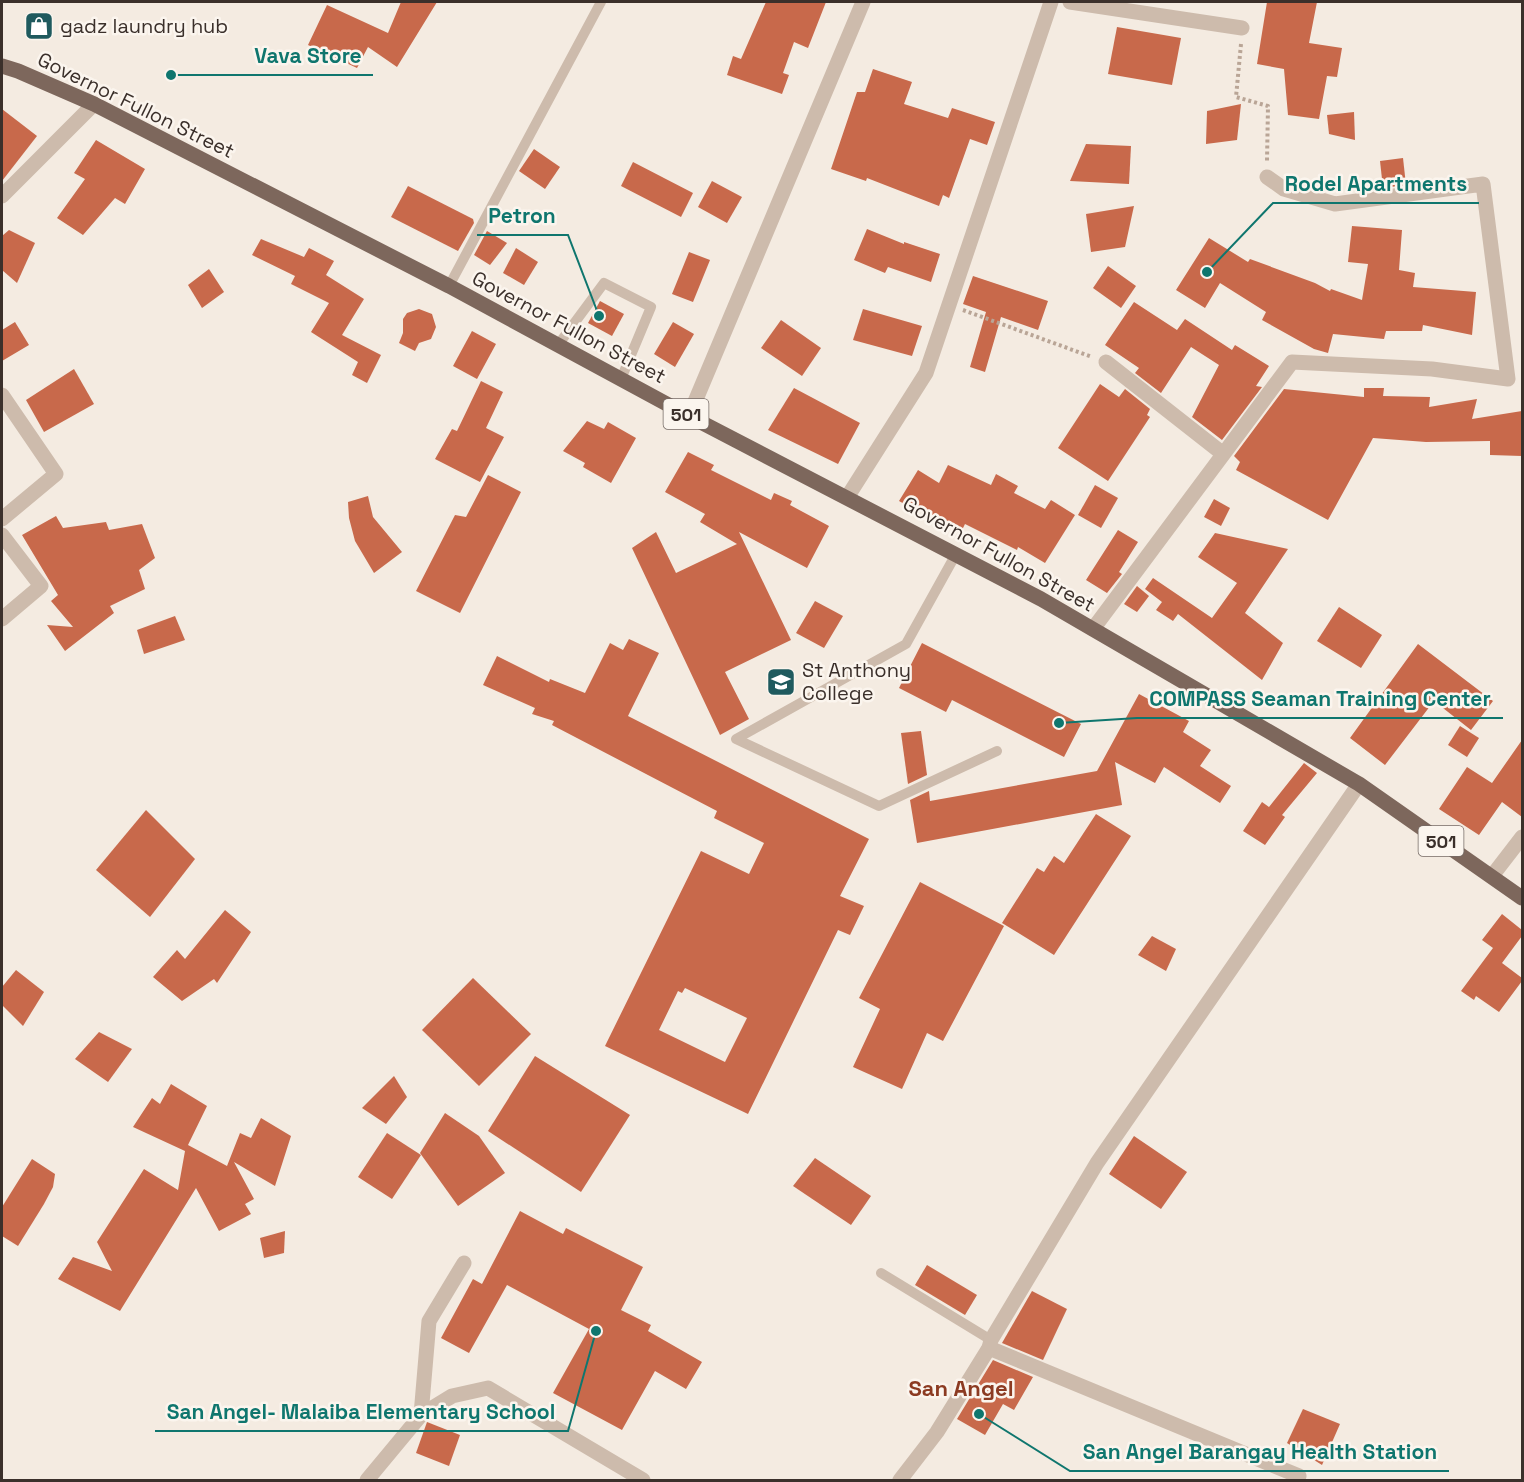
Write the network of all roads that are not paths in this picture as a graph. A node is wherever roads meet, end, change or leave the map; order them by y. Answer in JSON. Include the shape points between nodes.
{"nodes":[{"id":1,"x":601,"y":2,"type":"edge"},
{"id":2,"x":863,"y":2,"type":"edge"},
{"id":3,"x":1050,"y":2,"type":"edge"},
{"id":4,"x":1070,"y":2,"type":"edge"},
{"id":5,"x":1242,"y":28,"type":"road end"},
{"id":6,"x":2,"y":66,"type":"edge"},
{"id":7,"x":93,"y":104,"type":"junction"},
{"id":8,"x":1267,"y":177,"type":"road end"},
{"id":9,"x":2,"y":196,"type":"edge"},
{"id":10,"x":449,"y":286,"type":"junction"},
{"id":11,"x":558,"y":345,"type":"junction"},
{"id":12,"x":1106,"y":362,"type":"road end"},
{"id":13,"x":621,"y":379,"type":"junction"},
{"id":14,"x":2,"y":395,"type":"edge"},
{"id":15,"x":689,"y":416,"type":"junction"},
{"id":16,"x":1222,"y":453,"type":"junction"},
{"id":17,"x":848,"y":496,"type":"junction"},
{"id":18,"x":2,"y":519,"type":"edge"},
{"id":19,"x":2,"y":535,"type":"edge"},
{"id":20,"x":956,"y":554,"type":"junction"},
{"id":21,"x":2,"y":619,"type":"edge"},
{"id":22,"x":1093,"y":629,"type":"junction"},
{"id":23,"x":997,"y":751,"type":"dead end"},
{"id":24,"x":1359,"y":784,"type":"junction"},
{"id":25,"x":1522,"y":837,"type":"edge"},
{"id":26,"x":1492,"y":876,"type":"junction"},
{"id":27,"x":1522,"y":897,"type":"edge"},
{"id":28,"x":464,"y":1263,"type":"dead end"},
{"id":29,"x":881,"y":1273,"type":"dead end"},
{"id":30,"x":990,"y":1344,"type":"junction"},
{"id":31,"x":421,"y":1415,"type":"junction"},
{"id":32,"x":1299,"y":1476,"type":"dead end"},
{"id":33,"x":367,"y":1480,"type":"edge"},
{"id":34,"x":643,"y":1480,"type":"edge"},
{"id":35,"x":900,"y":1480,"type":"edge"}],
"edges":[{"from":1,"to":10,"type":"lane"},
{"from":2,"to":15,"type":"street"},
{"from":3,"to":17,"type":"street","via":[[926,373]]},
{"from":4,"to":5,"type":"street"},
{"from":6,"to":7,"type":"main road","name":"Governor Fullon Street","number":"501"},
{"from":7,"to":9,"type":"street"},
{"from":7,"to":10,"type":"main road","name":"Governor Fullon Street","number":"501"},
{"from":8,"to":16,"type":"street","via":[[1284,189],[1335,204],[1483,184],[1508,379],[1432,369],[1292,362]]},
{"from":10,"to":11,"type":"main road","name":"Governor Fullon Street","number":"501"},
{"from":11,"to":13,"type":"main road","name":"Governor Fullon Street","number":"501"},
{"from":11,"to":13,"type":"lane","via":[[604,283],[651,307]]},
{"from":12,"to":16,"type":"street"},
{"from":13,"to":15,"type":"main road","name":"Governor Fullon Street","number":"501"},
{"from":14,"to":18,"type":"street","via":[[56,474]]},
{"from":15,"to":17,"type":"main road","name":"Governor Fullon Street","number":"501"},
{"from":16,"to":22,"type":"street"},
{"from":17,"to":20,"type":"main road","name":"Governor Fullon Street","number":"501"},
{"from":19,"to":21,"type":"street","via":[[41,586]]},
{"from":20,"to":22,"type":"main road","name":"Governor Fullon Street","number":"501"},
{"from":20,"to":23,"type":"lane","via":[[906,644],[736,739],[879,806]]},
{"from":22,"to":24,"type":"main road","name":"Governor Fullon Street","number":"501"},
{"from":24,"to":26,"type":"main road","number":"501"},
{"from":24,"to":30,"type":"street","via":[[1097,1163]]},
{"from":25,"to":26,"type":"street"},
{"from":26,"to":27,"type":"main road","number":"501"},
{"from":28,"to":31,"type":"street","via":[[429,1321]]},
{"from":29,"to":30,"type":"lane"},
{"from":30,"to":32,"type":"street"},
{"from":30,"to":35,"type":"street","via":[[937,1432]]},
{"from":31,"to":33,"type":"street"},
{"from":31,"to":34,"type":"street","via":[[452,1396],[488,1388]]}]}
